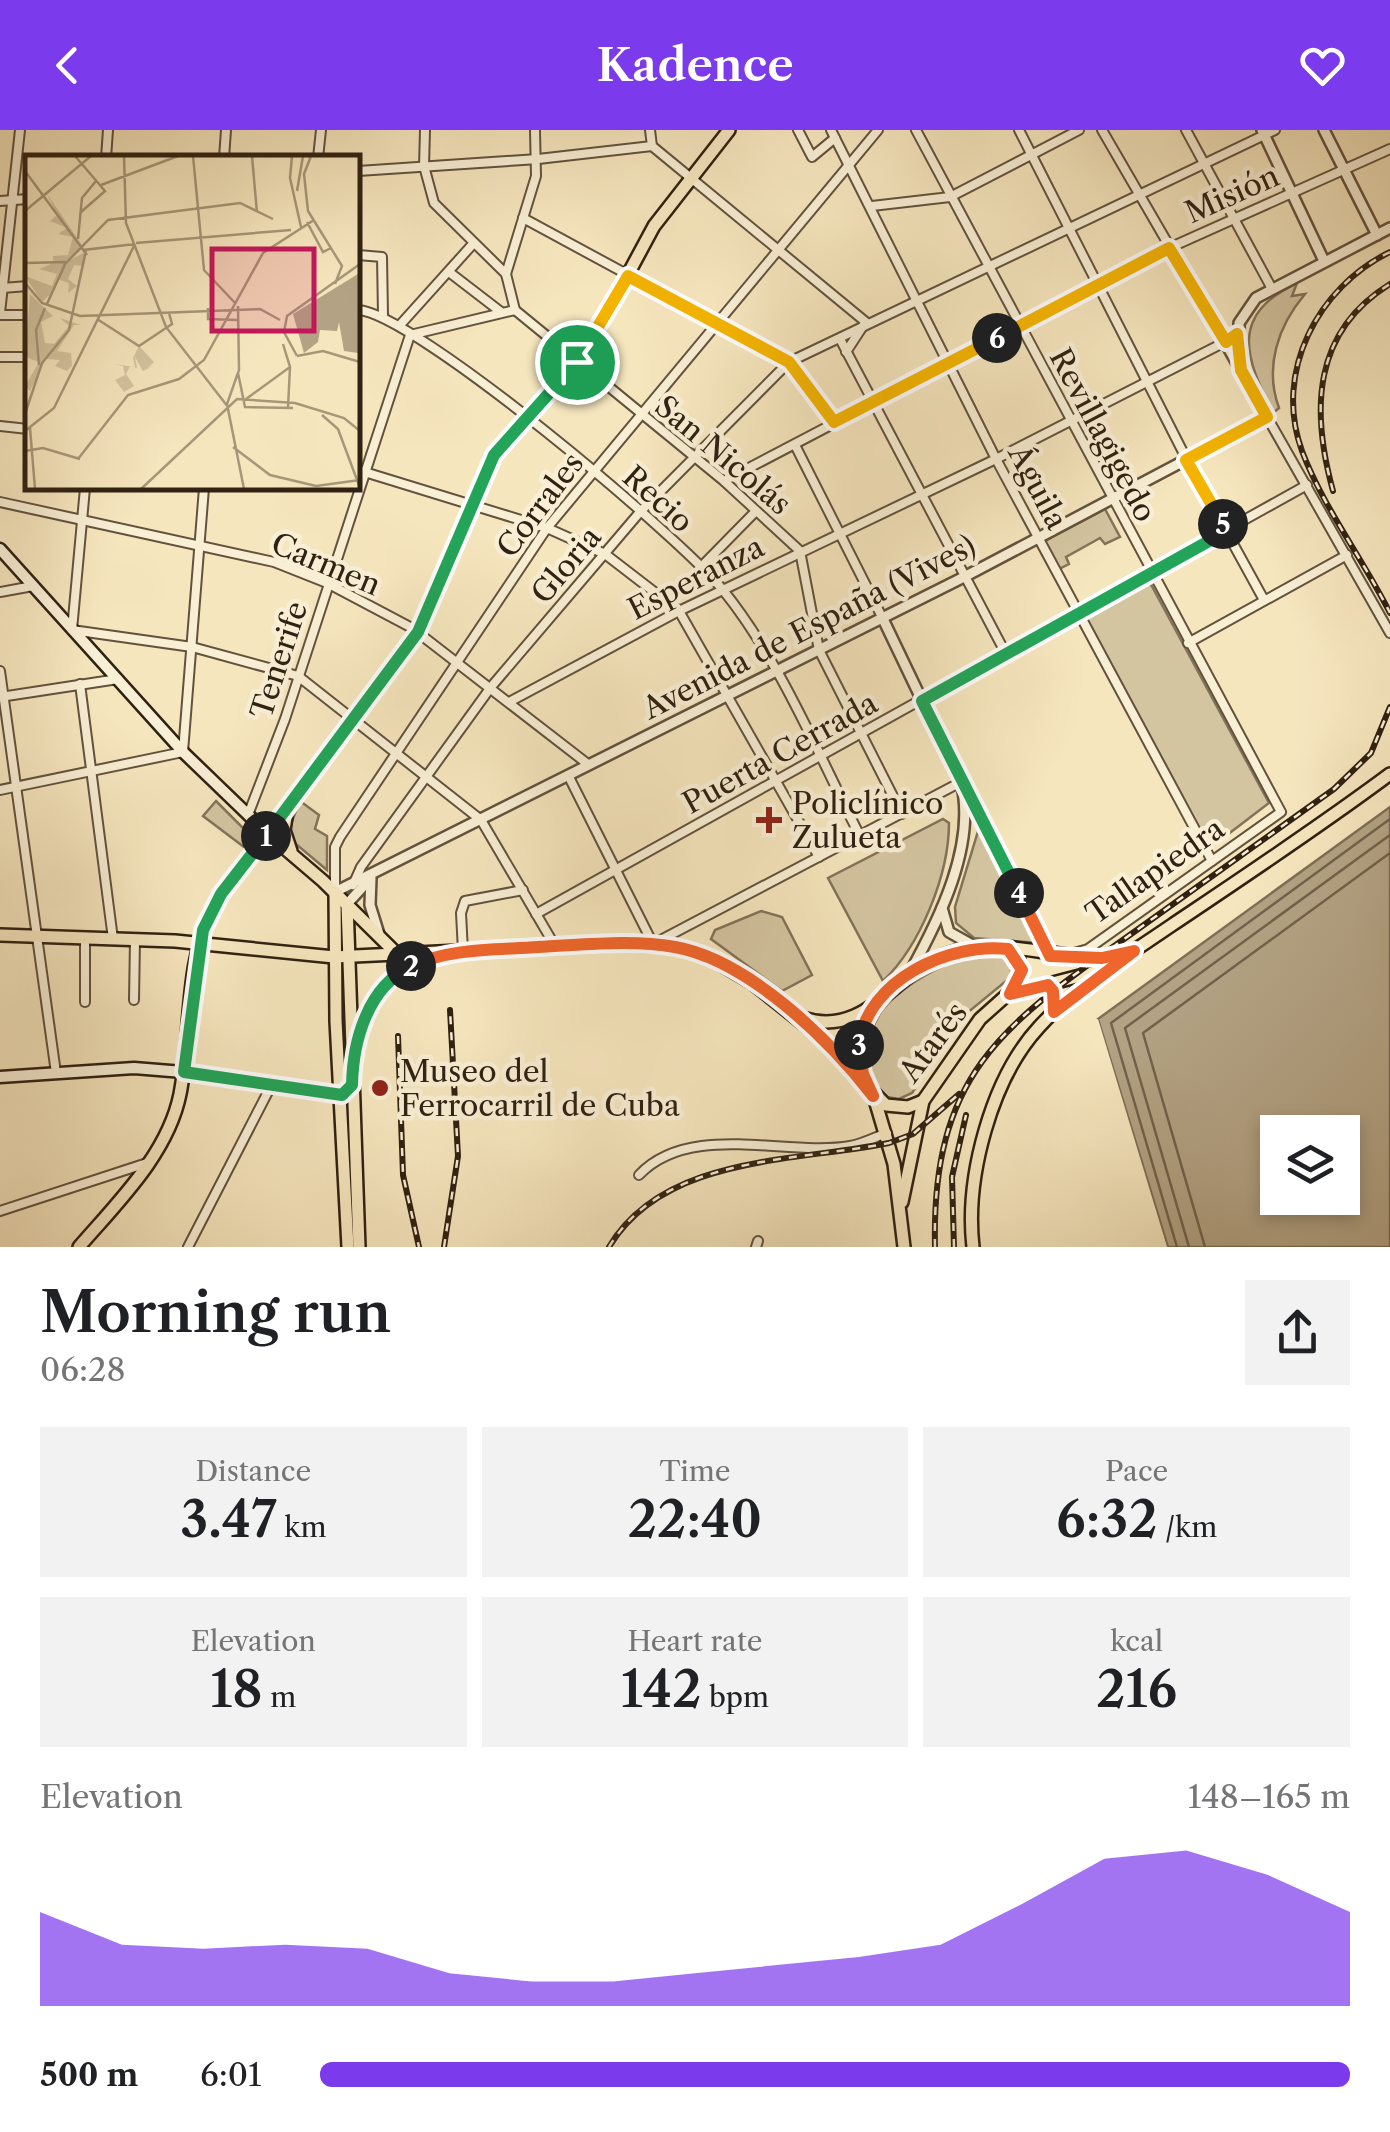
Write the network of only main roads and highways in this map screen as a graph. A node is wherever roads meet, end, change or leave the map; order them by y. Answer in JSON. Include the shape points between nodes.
{"nodes":[{"id":1,"x":730,"y":130,"type":"edge"},
{"id":2,"x":0,"y":549,"type":"edge"},
{"id":3,"x":1390,"y":774,"type":"edge"},
{"id":4,"x":289,"y":805,"type":"junction"},
{"id":5,"x":268,"y":834,"type":"junction"},
{"id":6,"x":291,"y":850,"type":"junction"},
{"id":7,"x":335,"y":892,"type":"junction"},
{"id":8,"x":348,"y":904,"type":"junction"},
{"id":9,"x":0,"y":936,"type":"edge"},
{"id":10,"x":199,"y":944,"type":"junction"},
{"id":11,"x":1008,"y":949,"type":"junction"},
{"id":12,"x":1134,"y":951,"type":"junction"},
{"id":13,"x":459,"y":952,"type":"junction"},
{"id":14,"x":398,"y":955,"type":"junction"},
{"id":15,"x":334,"y":956,"type":"junction"},
{"id":16,"x":349,"y":956,"type":"junction"},
{"id":17,"x":1108,"y":969,"type":"junction"},
{"id":18,"x":1040,"y":984,"type":"junction"},
{"id":19,"x":1010,"y":994,"type":"junction"},
{"id":20,"x":878,"y":1004,"type":"junction"},
{"id":21,"x":790,"y":1012,"type":"junction"},
{"id":22,"x":1054,"y":1012,"type":"junction"},
{"id":23,"x":352,"y":1061,"type":"junction"},
{"id":24,"x":184,"y":1072,"type":"junction"},
{"id":25,"x":0,"y":1077,"type":"edge"},
{"id":26,"x":352,"y":1085,"type":"junction"},
{"id":27,"x":342,"y":1095,"type":"junction"},
{"id":28,"x":873,"y":1096,"type":"junction"},
{"id":29,"x":924,"y":1101,"type":"junction"},
{"id":30,"x":902,"y":1202,"type":"junction"},
{"id":31,"x":78,"y":1247,"type":"edge"},
{"id":32,"x":348,"y":1247,"type":"edge"},
{"id":33,"x":359,"y":1247,"type":"edge"},
{"id":34,"x":904,"y":1247,"type":"edge"},
{"id":35,"x":973,"y":1247,"type":"edge"}],
"edges":[{"from":1,"to":4,"type":"main road","via":[[654,226],[577,362],[494,455],[418,632]]},
{"from":2,"to":5,"type":"main road","via":[[184,752]]},
{"from":3,"to":12,"type":"main road"},
{"from":4,"to":5,"type":"main road"},
{"from":4,"to":6,"type":"main road","via":[[284,830]]},
{"from":5,"to":6,"type":"main road"},
{"from":5,"to":10,"type":"main road","via":[[221,894]]},
{"from":6,"to":7,"type":"main road"},
{"from":7,"to":8,"type":"main road"},
{"from":7,"to":15,"type":"main road"},
{"from":8,"to":14,"type":"main road"},
{"from":8,"to":16,"type":"main road"},
{"from":9,"to":10,"type":"main road","name":"Atarés"},
{"from":10,"to":15,"type":"main road","name":"Atarés"},
{"from":10,"to":24,"type":"main road"},
{"from":11,"to":12,"type":"main road","name":"Tallapiedra","via":[[1102,958]]},
{"from":11,"to":19,"type":"main road","name":"Atarés","via":[[1022,970]]},
{"from":11,"to":20,"type":"main road","name":"Atarés","via":[[951,952],[909,974]]},
{"from":12,"to":17,"type":"main road"},
{"from":13,"to":14,"type":"main road","name":"Atarés"},
{"from":13,"to":21,"type":"main road","name":"Atarés","via":[[653,944],[690,950],[722,963]]},
{"from":13,"to":23,"type":"main road","via":[[416,964],[384,984]]},
{"from":14,"to":16,"type":"main road","name":"Atarés"},
{"from":15,"to":16,"type":"main road","name":"Atarés"},
{"from":15,"to":27,"type":"main road"},
{"from":16,"to":23,"type":"main road"},
{"from":17,"to":18,"type":"main road","name":"Tallapiedra"},
{"from":17,"to":22,"type":"main road"},
{"from":18,"to":19,"type":"main road","name":"Tallapiedra"},
{"from":18,"to":22,"type":"main road","via":[[1052,989]]},
{"from":19,"to":29,"type":"main road","name":"Atarés","via":[[980,1019]]},
{"from":20,"to":21,"type":"main road","name":"Atarés","via":[[836,1023]]},
{"from":20,"to":28,"type":"main road","name":"Atarés","via":[[859,1046]]},
{"from":21,"to":28,"type":"main road","name":"Atarés"},
{"from":22,"to":35,"type":"main road","via":[[1014,1066],[983,1138],[971,1200]]},
{"from":23,"to":26,"type":"main road"},
{"from":24,"to":25,"type":"main road","via":[[134,1068]]},
{"from":24,"to":27,"type":"main road"},
{"from":24,"to":31,"type":"main road","via":[[171,1123],[147,1163]]},
{"from":26,"to":27,"type":"main road"},
{"from":26,"to":33,"type":"main road"},
{"from":27,"to":32,"type":"main road"},
{"from":28,"to":29,"type":"main road","name":"Atarés","via":[[898,1108]]},
{"from":28,"to":30,"type":"main road"},
{"from":29,"to":30,"type":"main road"},
{"from":30,"to":34,"type":"main road"}]}
